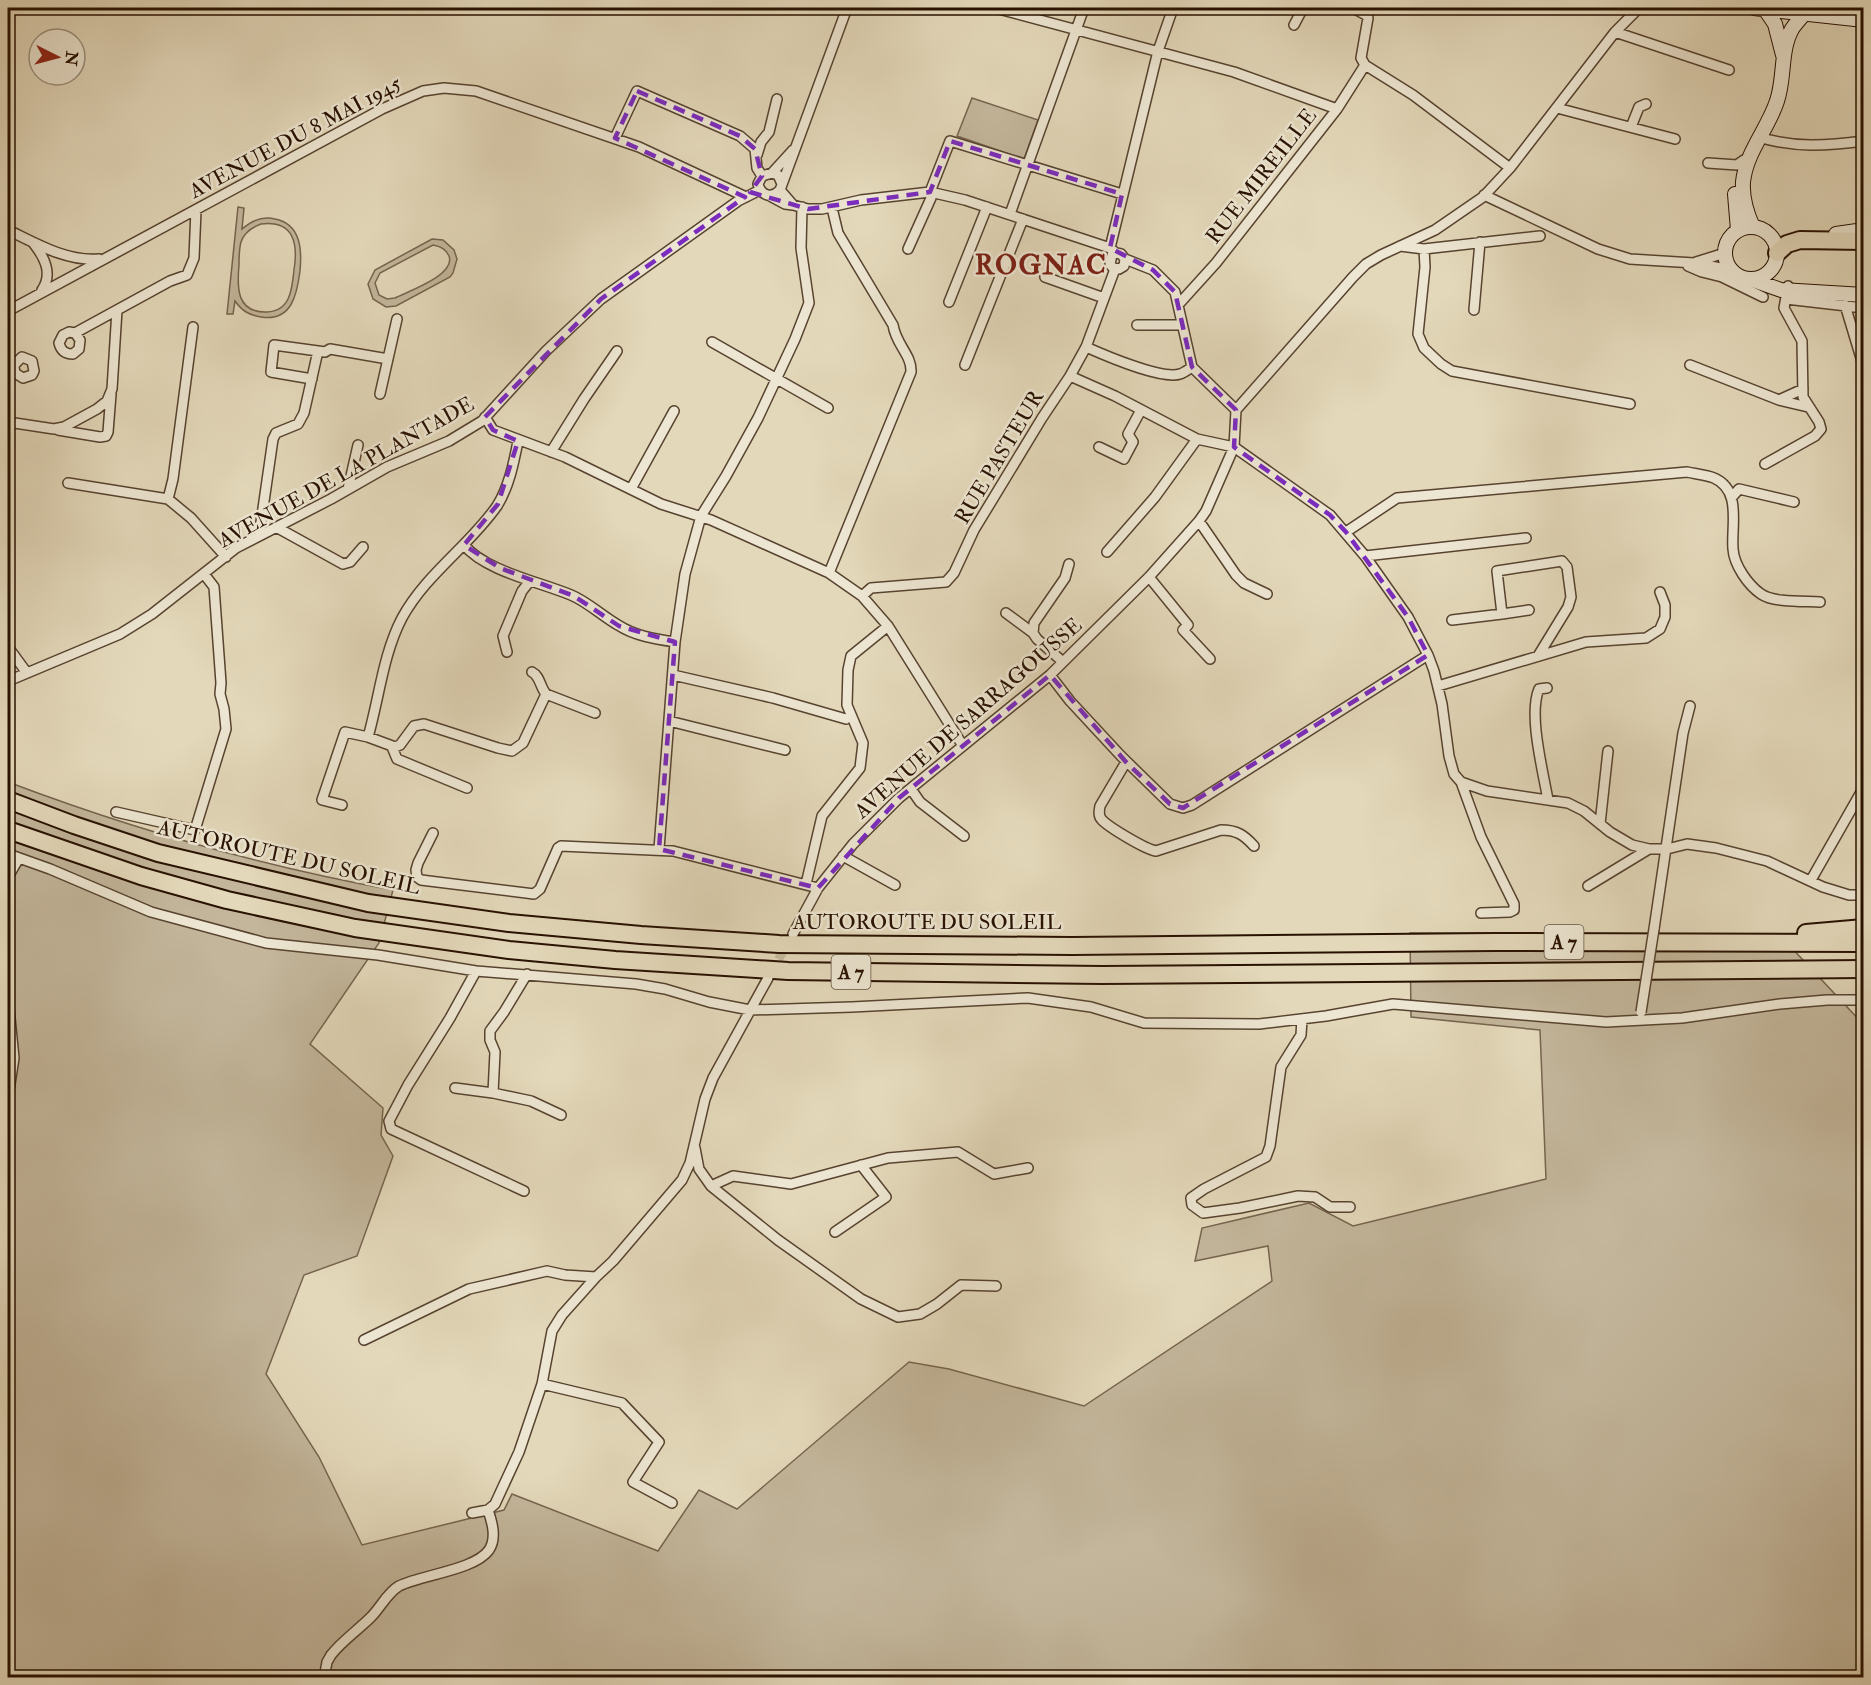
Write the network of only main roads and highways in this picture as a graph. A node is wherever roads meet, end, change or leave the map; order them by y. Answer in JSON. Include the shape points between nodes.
{"nodes":[{"id":1,"x":1863,"y":241,"type":"edge"},
{"id":2,"x":1777,"y":252,"type":"road end"},
{"id":3,"x":8,"y":800,"type":"edge"},
{"id":4,"x":8,"y":830,"type":"edge"},
{"id":5,"x":1863,"y":928,"type":"edge"},
{"id":6,"x":1713,"y":943,"type":"junction"},
{"id":7,"x":1863,"y":943,"type":"edge"},
{"id":8,"x":1863,"y":969,"type":"edge"},
{"id":9,"x":1711,"y":971,"type":"junction"},
{"id":10,"x":1863,"y":979,"type":"edge"}],
"edges":[{"from":1,"to":2,"type":"highway","via":[[1800,240]]},
{"from":3,"to":6,"type":"highway","name":"AUTOROUTE DU SOLEIL","number":"A 7","via":[[158,853],[368,903],[509,923],[630,934],[780,944]]},
{"from":4,"to":9,"type":"highway","number":"A 7","via":[[141,876],[227,900],[343,925],[509,950],[615,960],[788,971],[1102,975]]},
{"from":5,"to":6,"type":"highway"},
{"from":6,"to":7,"type":"highway","name":"AUTOROUTE DU SOLEIL","number":"A 7"},
{"from":8,"to":9,"type":"highway","number":"A 7"},
{"from":9,"to":10,"type":"highway"}]}
